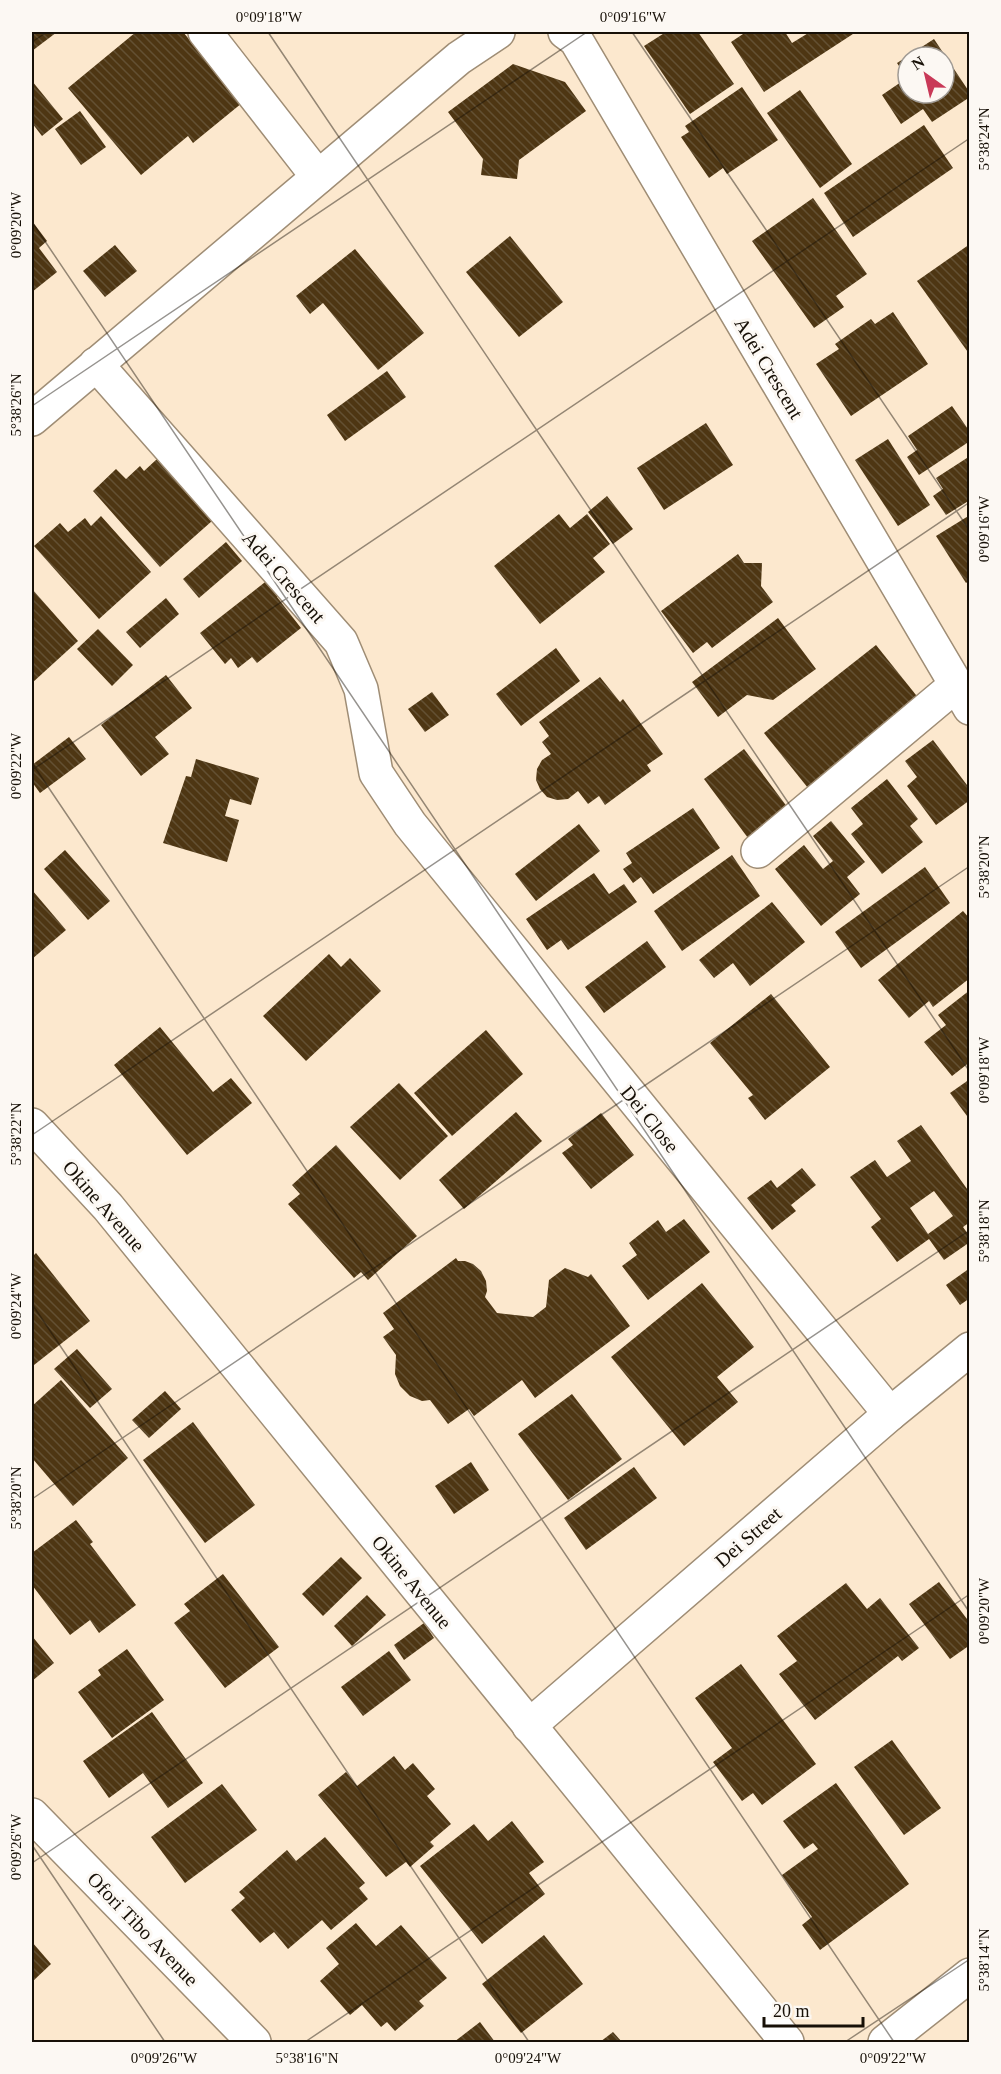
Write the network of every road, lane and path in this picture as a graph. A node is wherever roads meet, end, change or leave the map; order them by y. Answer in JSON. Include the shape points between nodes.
{"nodes":[{"id":1,"x":205,"y":32,"type":"edge"},
{"id":2,"x":498,"y":32,"type":"edge"},
{"id":3,"x":565,"y":32,"type":"edge"},
{"id":4,"x":318,"y":177,"type":"junction"},
{"id":5,"x":96,"y":364,"type":"junction"},
{"id":6,"x":37,"y":404,"type":"edge"},
{"id":7,"x":963,"y":697,"type":"edge"},
{"id":8,"x":410,"y":824,"type":"joint"},
{"id":9,"x":758,"y":851,"type":"dead end"},
{"id":10,"x":32,"y":1125,"type":"edge"},
{"id":11,"x":969,"y":1349,"type":"edge"},
{"id":12,"x":890,"y":1414,"type":"junction"},
{"id":13,"x":529,"y":1726,"type":"junction"},
{"id":14,"x":32,"y":1815,"type":"edge"},
{"id":15,"x":969,"y":1975,"type":"edge"},
{"id":16,"x":254,"y":2043,"type":"edge"},
{"id":17,"x":787,"y":2043,"type":"edge"},
{"id":18,"x":885,"y":2043,"type":"edge"}],
"edges":[{"from":1,"to":4,"type":"street"},
{"from":2,"to":4,"type":"street","via":[[459,58]]},
{"from":3,"to":7,"type":"street","name":"Adei Crescent","via":[[582,50]]},
{"from":4,"to":5,"type":"street"},
{"from":5,"to":6,"type":"street"},
{"from":5,"to":8,"type":"street","name":"Adei Crescent","via":[[341,642],[361,688],[376,773]]},
{"from":7,"to":9,"type":"street"},
{"from":8,"to":12,"type":"street","name":"Dei Close"},
{"from":10,"to":13,"type":"street","name":"Okine Avenue","via":[[108,1207]]},
{"from":11,"to":12,"type":"street","name":"Dei Street"},
{"from":12,"to":13,"type":"street","name":"Dei Street"},
{"from":13,"to":17,"type":"street","name":"Okine Avenue"},
{"from":14,"to":16,"type":"street","name":"Ofori Tibo Avenue"},
{"from":15,"to":18,"type":"street"}]}
